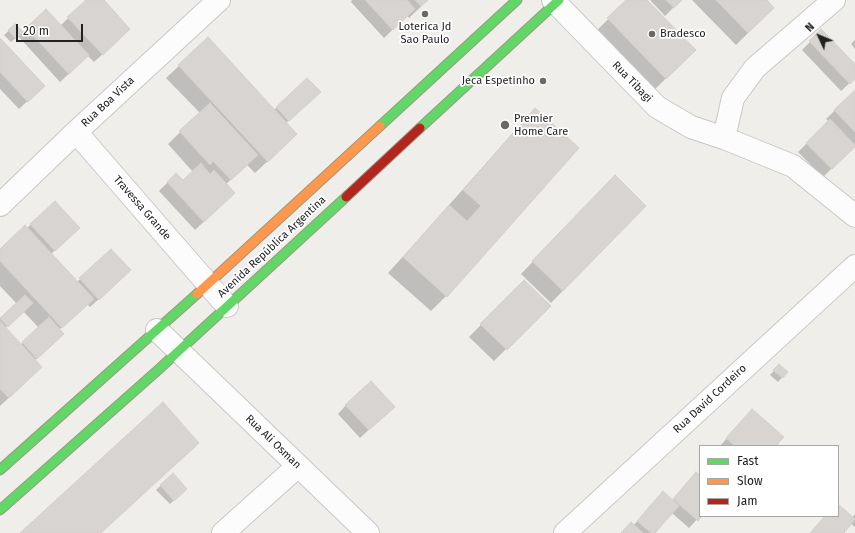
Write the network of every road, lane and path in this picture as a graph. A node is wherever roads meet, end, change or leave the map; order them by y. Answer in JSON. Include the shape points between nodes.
{"nodes":[{"id":1,"x":218,"y":0,"type":"edge"},
{"id":2,"x":517,"y":0,"type":"edge"},
{"id":3,"x":834,"y":0,"type":"edge"},
{"id":4,"x":556,"y":1,"type":"edge"},
{"id":5,"x":76,"y":132,"type":"junction"},
{"id":6,"x":724,"y":138,"type":"junction"},
{"id":7,"x":0,"y":205,"type":"edge"},
{"id":8,"x":855,"y":216,"type":"edge"},
{"id":9,"x":855,"y":266,"type":"edge"},
{"id":10,"x":209,"y":284,"type":"junction"},
{"id":11,"x":227,"y":306,"type":"junction"},
{"id":12,"x":157,"y":330,"type":"junction"},
{"id":13,"x":178,"y":351,"type":"junction"},
{"id":14,"x":298,"y":466,"type":"junction"},
{"id":15,"x":0,"y":470,"type":"edge"},
{"id":16,"x":0,"y":510,"type":"edge"},
{"id":17,"x":223,"y":533,"type":"edge"},
{"id":18,"x":368,"y":533,"type":"edge"},
{"id":19,"x":565,"y":533,"type":"edge"}],
"edges":[{"from":1,"to":5,"type":"street","name":"Rua Boa Vista"},
{"from":2,"to":10,"type":"main road","name":"Avenida República Argentina"},
{"from":3,"to":6,"type":"street","via":[[754,68],[733,98]]},
{"from":4,"to":6,"type":"street","name":"Rua Tibagi","via":[[657,107],[691,128]]},
{"from":4,"to":11,"type":"main road","name":"Avenida República Argentina"},
{"from":5,"to":7,"type":"street","name":"Rua Boa Vista"},
{"from":5,"to":10,"type":"street","name":"Travessa Grande"},
{"from":6,"to":8,"type":"street","name":"Rua Tibagi","via":[[793,166]]},
{"from":9,"to":19,"type":"street","name":"Rua David Cordeiro"},
{"from":10,"to":11,"type":"street","name":"Travessa Grande"},
{"from":10,"to":12,"type":"main road","name":"Avenida República Argentina"},
{"from":11,"to":13,"type":"main road","name":"Avenida República Argentina"},
{"from":12,"to":13,"type":"street","name":"Rua Ali Osman"},
{"from":12,"to":15,"type":"main road","name":"Avenida República Argentina"},
{"from":13,"to":14,"type":"street","name":"Rua Ali Osman"},
{"from":13,"to":16,"type":"main road","name":"Avenida República Argentina"},
{"from":14,"to":17,"type":"street"},
{"from":14,"to":18,"type":"street","name":"Rua Ali Osman"}]}
